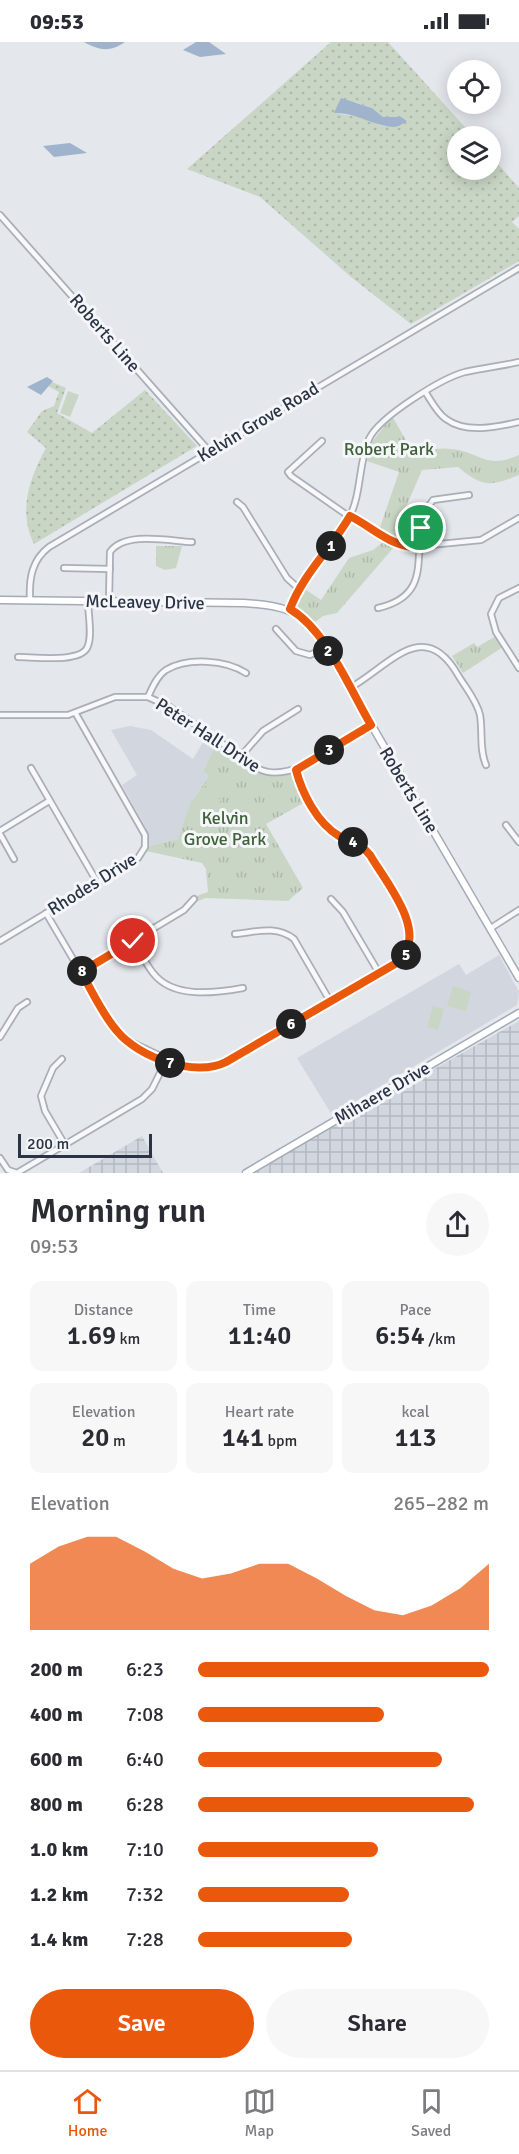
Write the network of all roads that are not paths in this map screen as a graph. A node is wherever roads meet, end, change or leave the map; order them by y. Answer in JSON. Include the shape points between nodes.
{"nodes":[{"id":1,"x":0,"y":215,"type":"edge"},
{"id":2,"x":519,"y":268,"type":"edge"},
{"id":3,"x":519,"y":362,"type":"edge"},
{"id":4,"x":426,"y":393,"type":"junction"},
{"id":5,"x":519,"y":422,"type":"edge"},
{"id":6,"x":322,"y":441,"type":"dead end"},
{"id":7,"x":209,"y":451,"type":"junction"},
{"id":8,"x":470,"y":495,"type":"dead end"},
{"id":9,"x":237,"y":502,"type":"dead end"},
{"id":10,"x":350,"y":516,"type":"junction"},
{"id":11,"x":519,"y":518,"type":"edge"},
{"id":12,"x":192,"y":542,"type":"dead end"},
{"id":13,"x":421,"y":547,"type":"junction"},
{"id":14,"x":64,"y":568,"type":"dead end"},
{"id":15,"x":110,"y":569,"type":"junction"},
{"id":16,"x":298,"y":588,"type":"junction"},
{"id":17,"x":519,"y":588,"type":"edge"},
{"id":18,"x":30,"y":599,"type":"junction"},
{"id":19,"x":0,"y":600,"type":"edge"},
{"id":20,"x":88,"y":601,"type":"junction"},
{"id":21,"x":109,"y":602,"type":"junction"},
{"id":22,"x":378,"y":608,"type":"dead end"},
{"id":23,"x":290,"y":609,"type":"junction"},
{"id":24,"x":276,"y":628,"type":"dead end"},
{"id":25,"x":326,"y":647,"type":"junction"},
{"id":26,"x":18,"y":657,"type":"dead end"},
{"id":27,"x":519,"y":668,"type":"edge"},
{"id":28,"x":246,"y":673,"type":"dead end"},
{"id":29,"x":350,"y":688,"type":"junction"},
{"id":30,"x":148,"y":697,"type":"junction"},
{"id":31,"x":298,"y":709,"type":"dead end"},
{"id":32,"x":76,"y":714,"type":"junction"},
{"id":33,"x":0,"y":715,"type":"edge"},
{"id":34,"x":371,"y":725,"type":"junction"},
{"id":35,"x":241,"y":756,"type":"junction"},
{"id":36,"x":486,"y":765,"type":"dead end"},
{"id":37,"x":31,"y":768,"type":"dead end"},
{"id":38,"x":296,"y":770,"type":"junction"},
{"id":39,"x":49,"y":801,"type":"junction"},
{"id":40,"x":506,"y":825,"type":"dead end"},
{"id":41,"x":0,"y":833,"type":"edge"},
{"id":42,"x":519,"y":842,"type":"edge"},
{"id":43,"x":14,"y":859,"type":"dead end"},
{"id":44,"x":97,"y":882,"type":"junction"},
{"id":45,"x":194,"y":899,"type":"dead end"},
{"id":46,"x":332,"y":899,"type":"dead end"},
{"id":47,"x":519,"y":910,"type":"edge"},
{"id":48,"x":46,"y":914,"type":"junction"},
{"id":49,"x":491,"y":928,"type":"junction"},
{"id":50,"x":235,"y":934,"type":"dead end"},
{"id":51,"x":0,"y":941,"type":"edge"},
{"id":52,"x":133,"y":941,"type":"junction"},
{"id":53,"x":81,"y":972,"type":"junction"},
{"id":54,"x":379,"y":973,"type":"junction"},
{"id":55,"x":519,"y":978,"type":"edge"},
{"id":56,"x":243,"y":988,"type":"dead end"},
{"id":57,"x":330,"y":1001,"type":"junction"},
{"id":58,"x":27,"y":1002,"type":"dead end"},
{"id":59,"x":519,"y":1013,"type":"edge"},
{"id":60,"x":0,"y":1036,"type":"edge"},
{"id":61,"x":62,"y":1059,"type":"dead end"},
{"id":62,"x":166,"y":1061,"type":"junction"},
{"id":63,"x":65,"y":1145,"type":"junction"},
{"id":64,"x":0,"y":1158,"type":"edge"},
{"id":65,"x":246,"y":1173,"type":"edge"}],
"edges":[{"from":1,"to":7,"type":"street","name":"Roberts Line"},
{"from":2,"to":7,"type":"street","name":"Kelvin Grove Road"},
{"from":3,"to":4,"type":"street","via":[[464,372]]},
{"from":4,"to":5,"type":"street","via":[[444,419],[454,423],[492,429]]},
{"from":4,"to":10,"type":"street","via":[[390,414],[373,431]]},
{"from":6,"to":10,"type":"street","via":[[288,472]]},
{"from":7,"to":18,"type":"street","name":"Kelvin Grove Road","via":[[40,553],[30,576]]},
{"from":8,"to":13,"type":"street","via":[[433,500],[421,520]]},
{"from":9,"to":16,"type":"street","via":[[286,578]]},
{"from":10,"to":13,"type":"street","via":[[401,546]]},
{"from":10,"to":16,"type":"street"},
{"from":11,"to":13,"type":"street","via":[[481,540]]},
{"from":12,"to":15,"type":"street","via":[[123,541],[110,552]]},
{"from":13,"to":22,"type":"street","via":[[409,594]]},
{"from":14,"to":15,"type":"street"},
{"from":15,"to":21,"type":"street"},
{"from":16,"to":23,"type":"street"},
{"from":17,"to":27,"type":"street","via":[[499,598],[491,614],[496,632]]},
{"from":18,"to":19,"type":"main road","name":"McLeavey Drive"},
{"from":18,"to":20,"type":"main road","name":"McLeavey Drive"},
{"from":20,"to":21,"type":"main road","name":"McLeavey Drive"},
{"from":20,"to":26,"type":"street","via":[[88,646],[80,655]]},
{"from":21,"to":23,"type":"main road","name":"McLeavey Drive","via":[[244,603]]},
{"from":23,"to":25,"type":"main road","name":"Roberts Line","via":[[312,626]]},
{"from":24,"to":25,"type":"street","via":[[296,651],[310,655]]},
{"from":25,"to":29,"type":"main road","name":"Roberts Line"},
{"from":28,"to":30,"type":"street","via":[[233,664],[181,663],[164,671]]},
{"from":29,"to":34,"type":"main road","name":"Roberts Line"},
{"from":29,"to":36,"type":"street","via":[[412,649],[436,648],[450,662],[479,711]]},
{"from":30,"to":32,"type":"street","name":"Peter Hall Drive","via":[[115,697]]},
{"from":30,"to":35,"type":"street","name":"Peter Hall Drive","via":[[170,707]]},
{"from":31,"to":35,"type":"street","via":[[263,731]]},
{"from":32,"to":33,"type":"street","name":"Peter Hall Drive"},
{"from":32,"to":44,"type":"street","name":"Rhodes Drive","via":[[146,841],[138,858]]},
{"from":34,"to":38,"type":"street","name":"Peter Hall Drive"},
{"from":34,"to":49,"type":"main road","name":"Roberts Line"},
{"from":35,"to":38,"type":"street","name":"Peter Hall Drive","via":[[265,772]]},
{"from":37,"to":39,"type":"street"},
{"from":38,"to":54,"type":"street","via":[[302,789],[323,822],[333,832],[367,850],[410,925],[411,943],[405,956]]},
{"from":39,"to":41,"type":"street"},
{"from":39,"to":44,"type":"street"},
{"from":40,"to":42,"type":"street"},
{"from":41,"to":43,"type":"street"},
{"from":44,"to":48,"type":"street","name":"Rhodes Drive"},
{"from":45,"to":52,"type":"street","via":[[184,910]]},
{"from":46,"to":54,"type":"street"},
{"from":47,"to":49,"type":"street"},
{"from":48,"to":51,"type":"street","name":"Rhodes Drive"},
{"from":48,"to":53,"type":"street"},
{"from":49,"to":55,"type":"main road","name":"Roberts Line"},
{"from":50,"to":57,"type":"street","via":[[277,930],[286,933],[294,939]]},
{"from":52,"to":53,"type":"street"},
{"from":52,"to":56,"type":"street","via":[[153,974],[166,985],[191,992]]},
{"from":53,"to":62,"type":"street","via":[[119,1034],[132,1045]]},
{"from":54,"to":57,"type":"street"},
{"from":57,"to":62,"type":"street","via":[[218,1066],[188,1069]]},
{"from":58,"to":60,"type":"street","via":[[18,1008]]},
{"from":59,"to":65,"type":"main road","name":"Mihaere Drive"},
{"from":61,"to":63,"type":"street","via":[[41,1096],[45,1111]]},
{"from":62,"to":63,"type":"street","via":[[147,1095]]},
{"from":63,"to":64,"type":"street","via":[[17,1173],[8,1170]]}]}
